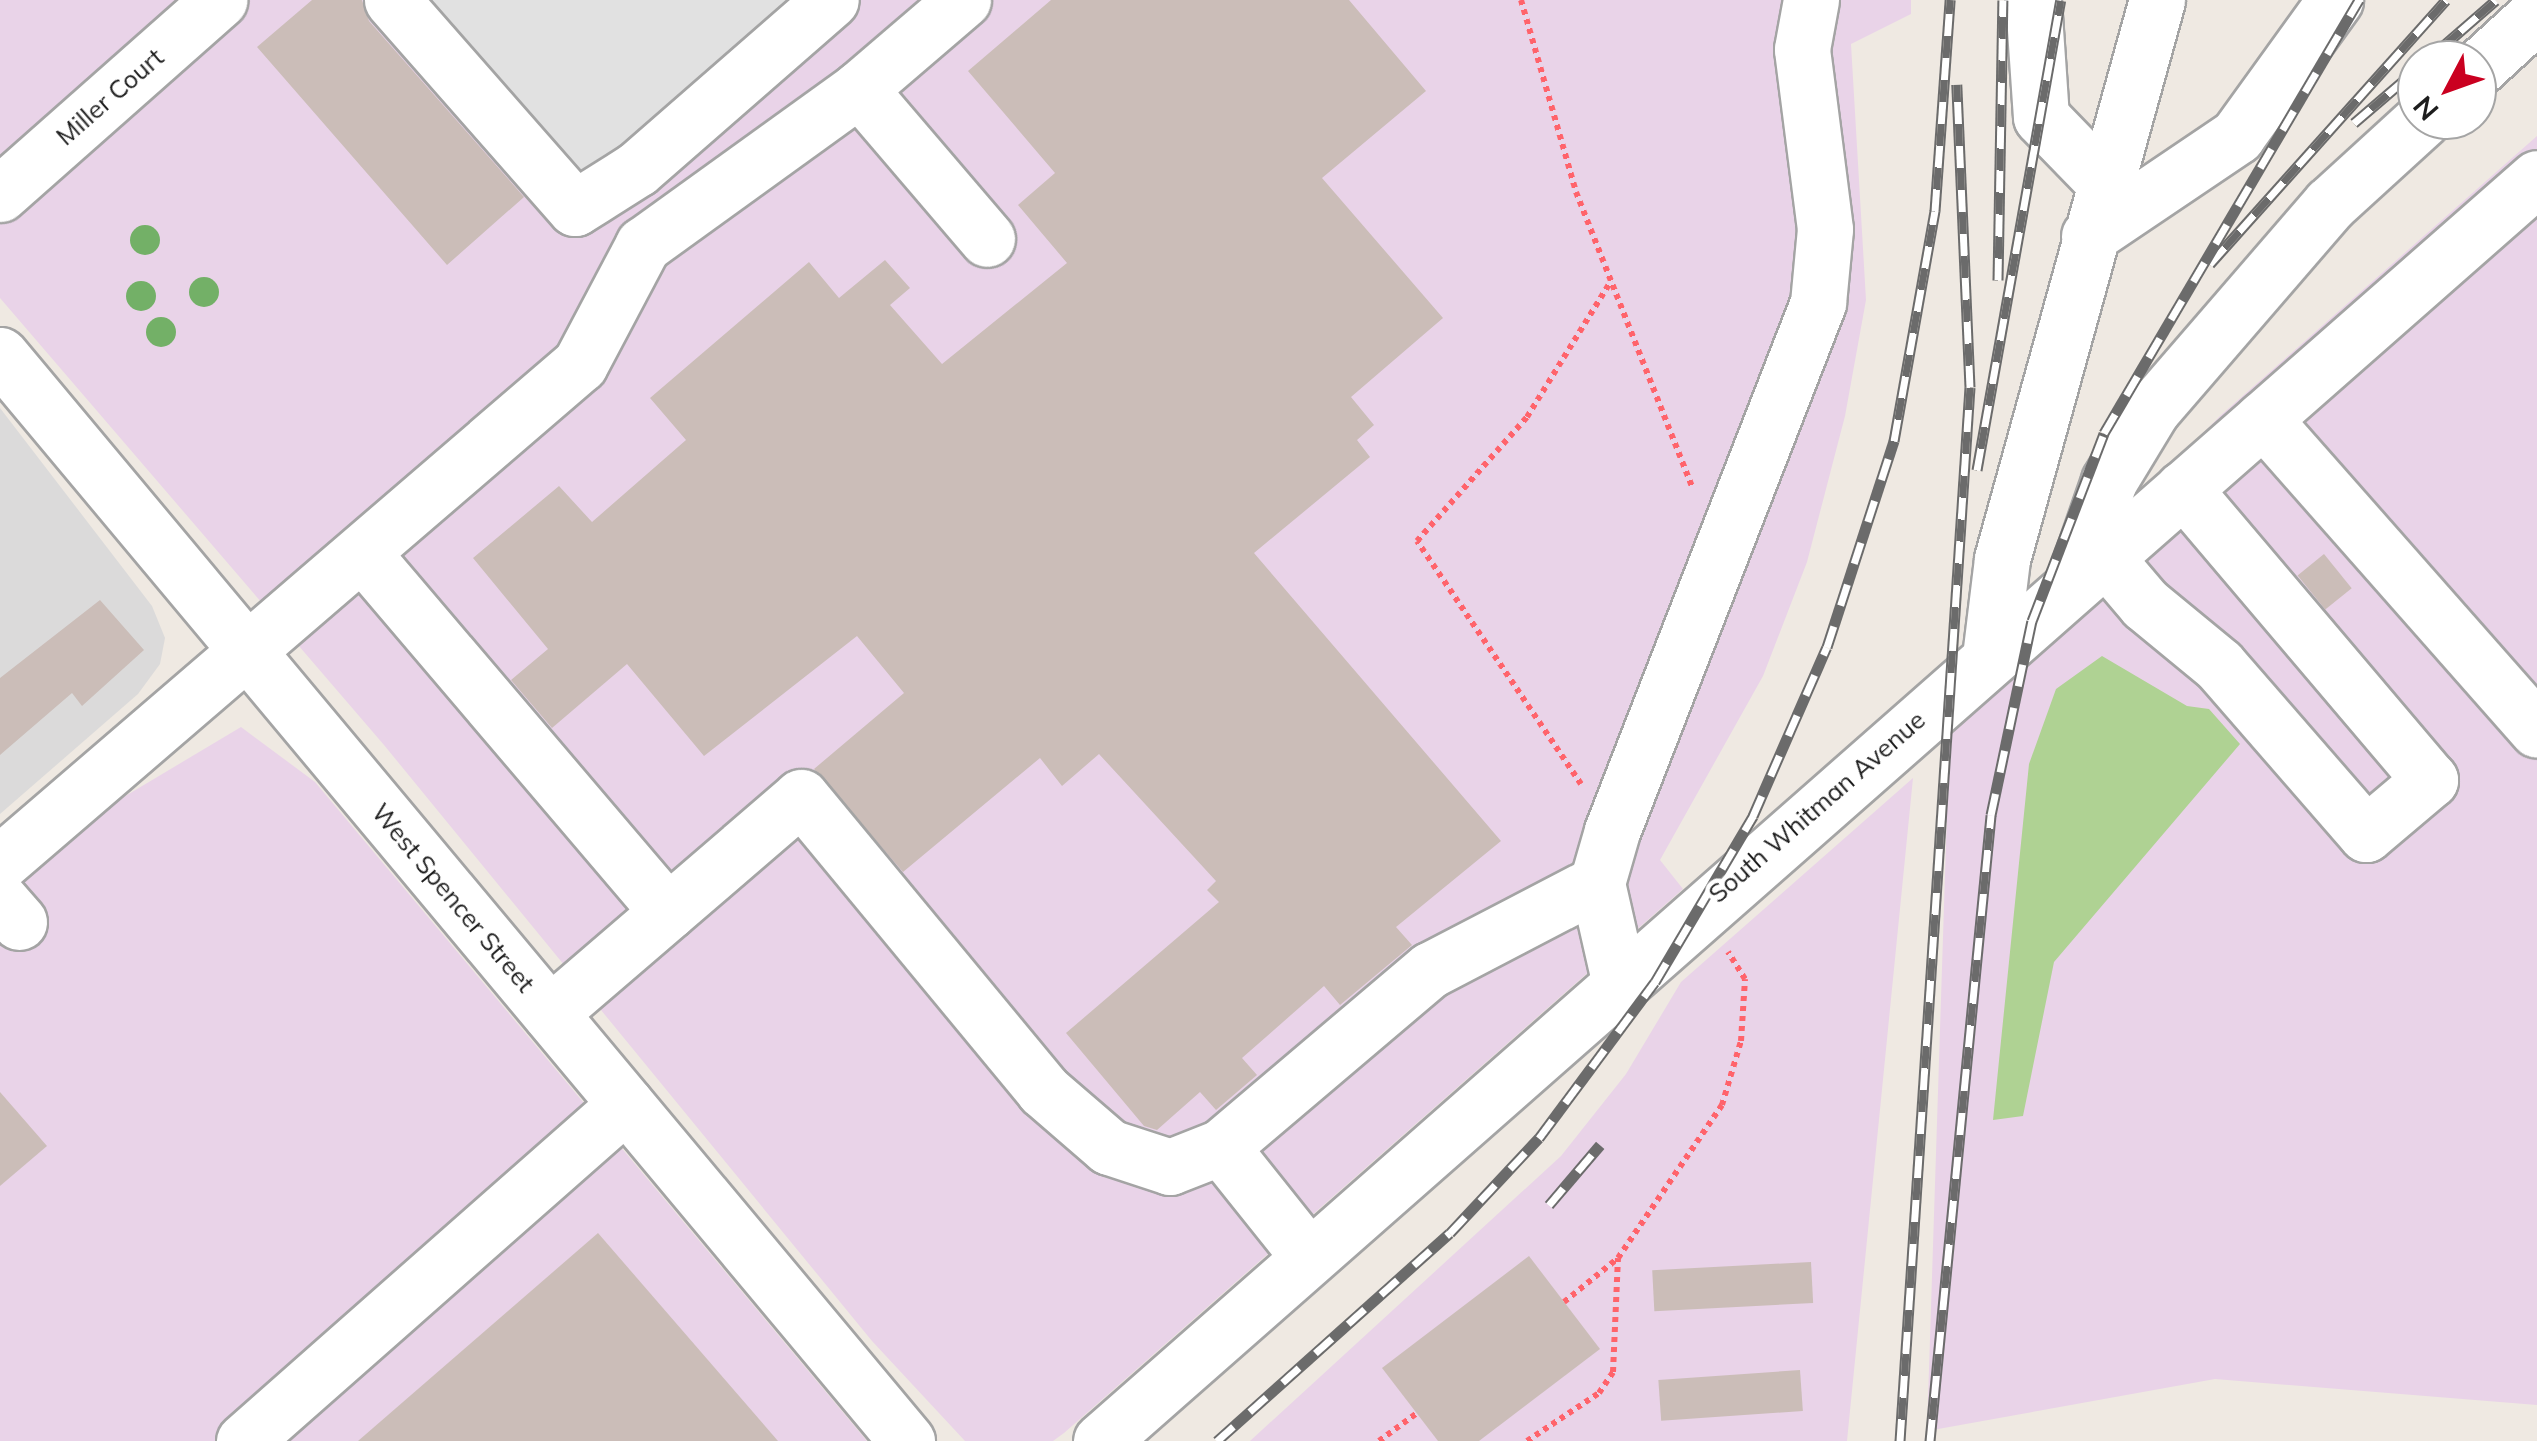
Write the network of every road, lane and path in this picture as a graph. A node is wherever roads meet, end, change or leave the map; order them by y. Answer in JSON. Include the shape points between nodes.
{"nodes":[{"id":1,"x":392,"y":0,"type":"edge"},
{"id":2,"x":831,"y":0,"type":"edge"},
{"id":3,"x":964,"y":0,"type":"edge"},
{"id":4,"x":1521,"y":0,"type":"edge"},
{"id":5,"x":1811,"y":0,"type":"edge"},
{"id":6,"x":2033,"y":0,"type":"edge"},
{"id":7,"x":2157,"y":0,"type":"edge"},
{"id":8,"x":2335,"y":0,"type":"edge"},
{"id":9,"x":185,"y":11,"type":"edge"},
{"id":10,"x":2537,"y":14,"type":"edge"},
{"id":11,"x":2497,"y":51,"type":"edge"},
{"id":12,"x":859,"y":89,"type":"junction"},
{"id":13,"x":2402,"y":140,"type":"edge"},
{"id":14,"x":2537,"y":178,"type":"edge"},
{"id":15,"x":2107,"y":185,"type":"junction"},
{"id":16,"x":0,"y":194,"type":"edge"},
{"id":17,"x":2089,"y":236,"type":"junction"},
{"id":18,"x":987,"y":239,"type":"dead end"},
{"id":19,"x":1611,"y":281,"type":"junction"},
{"id":20,"x":0,"y":355,"type":"edge"},
{"id":21,"x":2263,"y":419,"type":"junction"},
{"id":22,"x":2183,"y":489,"type":"junction"},
{"id":23,"x":364,"y":554,"type":"junction"},
{"id":24,"x":1722,"y":562,"type":"junction"},
{"id":25,"x":2089,"y":571,"type":"junction"},
{"id":26,"x":249,"y":654,"type":"junction"},
{"id":27,"x":1990,"y":658,"type":"junction"},
{"id":28,"x":2537,"y":730,"type":"edge"},
{"id":29,"x":1612,"y":830,"type":"junction"},
{"id":30,"x":5,"y":878,"type":"edge"},
{"id":31,"x":1597,"y":883,"type":"junction"},
{"id":32,"x":1701,"y":908,"type":"junction"},
{"id":33,"x":668,"y":912,"type":"junction"},
{"id":34,"x":1619,"y":980,"type":"junction"},
{"id":35,"x":550,"y":1014,"type":"junction"},
{"id":36,"x":626,"y":1104,"type":"junction"},
{"id":37,"x":1221,"y":1147,"type":"junction"},
{"id":38,"x":1308,"y":1256,"type":"junction"},
{"id":39,"x":1618,"y":1258,"type":"junction"},
{"id":40,"x":1564,"y":1302,"type":"dead end"},
{"id":41,"x":1417,"y":1413,"type":"dead end"},
{"id":42,"x":244,"y":1441,"type":"edge"},
{"id":43,"x":907,"y":1441,"type":"edge"},
{"id":44,"x":1101,"y":1441,"type":"edge"},
{"id":45,"x":1379,"y":1441,"type":"edge"},
{"id":46,"x":1527,"y":1441,"type":"edge"}],
"edges":[{"from":1,"to":2,"type":"street","via":[[575,208],[638,170]]},
{"from":3,"to":12,"type":"street"},
{"from":4,"to":19,"type":"path","via":[[1576,192]]},
{"from":5,"to":24,"type":"street","via":[[1802,49],[1825,228],[1818,303]]},
{"from":6,"to":15,"type":"street","via":[[2040,117]]},
{"from":7,"to":15,"type":"street"},
{"from":8,"to":17,"type":"street","via":[[2237,136]]},
{"from":9,"to":16,"type":"street","name":"Miller Court"},
{"from":10,"to":11,"type":"street"},
{"from":12,"to":18,"type":"street"},
{"from":12,"to":23,"type":"street","via":[[643,246],[580,364]]},
{"from":13,"to":25,"type":"street","via":[[2260,280],[2152,410],[2109,481]]},
{"from":14,"to":21,"type":"street","name":"South Whitman Avenue"},
{"from":15,"to":17,"type":"street"},
{"from":17,"to":27,"type":"street","via":[[2002,559]]},
{"from":19,"to":24,"type":"path"},
{"from":19,"to":29,"type":"path","via":[[1527,418],[1417,540]]},
{"from":20,"to":26,"type":"street","name":"West Spencer Street"},
{"from":21,"to":22,"type":"street","name":"South Whitman Avenue"},
{"from":21,"to":28,"type":"street"},
{"from":22,"to":25,"type":"street","name":"South Whitman Avenue"},
{"from":22,"to":25,"type":"street","via":[[2430,780],[2366,834],[2220,665],[2146,604]]},
{"from":23,"to":26,"type":"street"},
{"from":23,"to":33,"type":"street"},
{"from":24,"to":29,"type":"street"},
{"from":25,"to":27,"type":"street","name":"South Whitman Avenue"},
{"from":26,"to":30,"type":"street"},
{"from":26,"to":35,"type":"street","name":"West Spencer Street"},
{"from":27,"to":32,"type":"street","name":"South Whitman Avenue"},
{"from":29,"to":31,"type":"street"},
{"from":31,"to":34,"type":"street"},
{"from":31,"to":37,"type":"street","via":[[1430,970]]},
{"from":32,"to":34,"type":"street","name":"South Whitman Avenue"},
{"from":32,"to":39,"type":"path","via":[[1745,979],[1742,1042],[1722,1105]]},
{"from":33,"to":35,"type":"street"},
{"from":33,"to":37,"type":"street","via":[[801,797],[1043,1090],[1109,1147],[1170,1167]]},
{"from":34,"to":38,"type":"street","name":"South Whitman Avenue"},
{"from":35,"to":36,"type":"street","name":"West Spencer Street"},
{"from":36,"to":42,"type":"street"},
{"from":36,"to":43,"type":"street","name":"West Spencer Street"},
{"from":37,"to":38,"type":"street"},
{"from":38,"to":44,"type":"street","name":"South Whitman Avenue"},
{"from":39,"to":40,"type":"path"},
{"from":39,"to":46,"type":"path","via":[[1613,1372],[1599,1392]]},
{"from":41,"to":45,"type":"path"}]}
